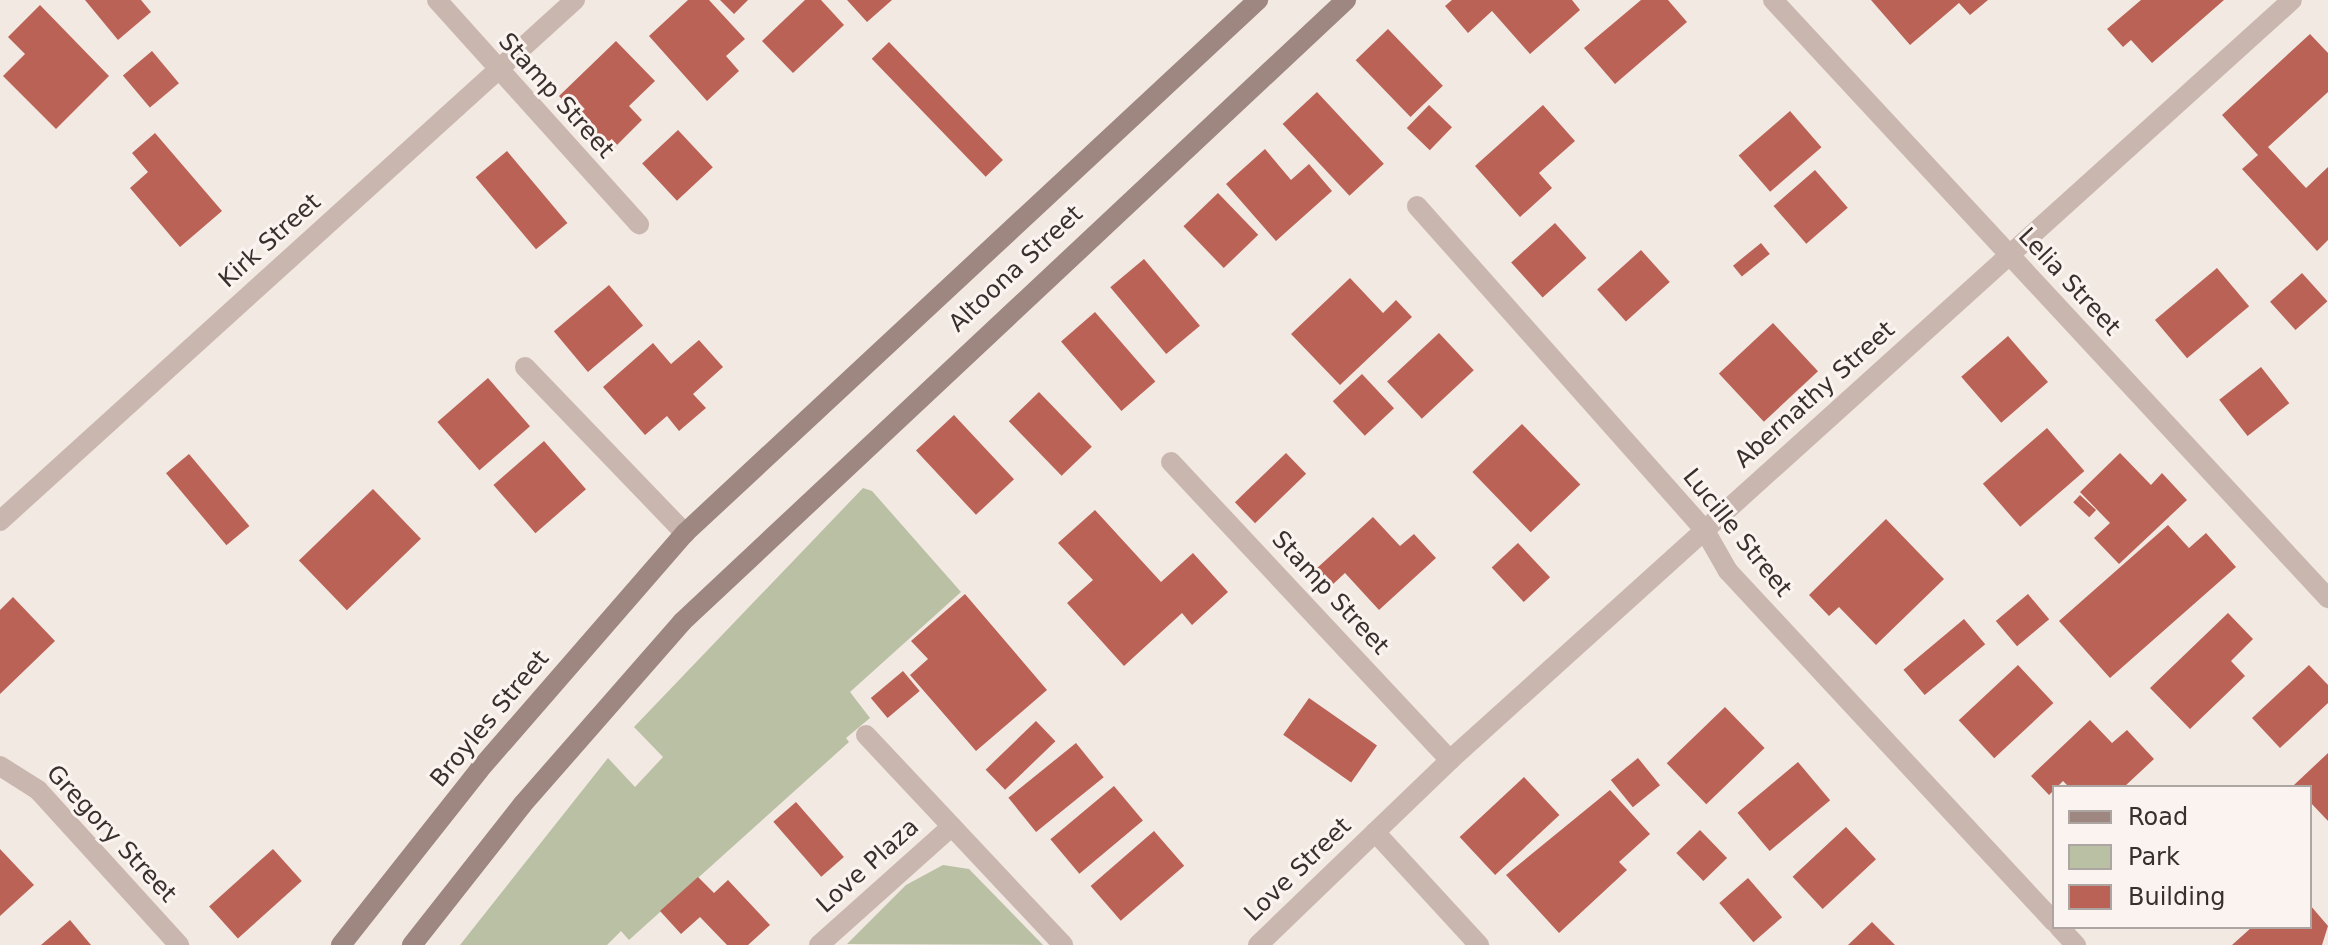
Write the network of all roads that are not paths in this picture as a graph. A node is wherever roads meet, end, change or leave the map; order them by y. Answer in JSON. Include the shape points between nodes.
{"nodes":[{"id":1,"x":437,"y":0,"type":"edge"},
{"id":2,"x":575,"y":0,"type":"edge"},
{"id":3,"x":1258,"y":0,"type":"edge"},
{"id":4,"x":1346,"y":0,"type":"edge"},
{"id":5,"x":1773,"y":0,"type":"edge"},
{"id":6,"x":2292,"y":0,"type":"edge"},
{"id":7,"x":497,"y":72,"type":"junction"},
{"id":8,"x":1417,"y":206,"type":"dead end"},
{"id":9,"x":639,"y":224,"type":"dead end"},
{"id":10,"x":2008,"y":256,"type":"junction"},
{"id":11,"x":525,"y":367,"type":"dead end"},
{"id":12,"x":1171,"y":462,"type":"dead end"},
{"id":13,"x":0,"y":521,"type":"edge"},
{"id":14,"x":1704,"y":529,"type":"junction"},
{"id":15,"x":685,"y":533,"type":"junction"},
{"id":16,"x":2328,"y":598,"type":"edge"},
{"id":17,"x":866,"y":735,"type":"dead end"},
{"id":18,"x":1450,"y":760,"type":"junction"},
{"id":19,"x":0,"y":766,"type":"edge"},
{"id":20,"x":952,"y":826,"type":"junction"},
{"id":21,"x":1375,"y":832,"type":"junction"},
{"id":22,"x":2052,"y":920,"type":"edge"},
{"id":23,"x":2061,"y":929,"type":"edge"},
{"id":24,"x":179,"y":945,"type":"edge"},
{"id":25,"x":341,"y":945,"type":"edge"},
{"id":26,"x":412,"y":945,"type":"edge"},
{"id":27,"x":819,"y":945,"type":"edge"},
{"id":28,"x":1063,"y":945,"type":"edge"},
{"id":29,"x":1258,"y":945,"type":"edge"},
{"id":30,"x":1479,"y":945,"type":"edge"},
{"id":31,"x":2076,"y":945,"type":"edge"}],
"edges":[{"from":1,"to":7,"type":"street","name":"Stamp Street"},
{"from":2,"to":7,"type":"street","name":"Kirk Street"},
{"from":3,"to":15,"type":"main road","name":"Altoona Street"},
{"from":4,"to":26,"type":"main road","name":"Altoona Street","via":[[682,622],[522,805]]},
{"from":5,"to":10,"type":"street","name":"Lelia Street"},
{"from":6,"to":10,"type":"street","name":"Abernathy Street"},
{"from":7,"to":9,"type":"street","name":"Stamp Street"},
{"from":7,"to":13,"type":"street","name":"Kirk Street"},
{"from":8,"to":14,"type":"street","name":"Lucille Street"},
{"from":10,"to":14,"type":"street","name":"Abernathy Street"},
{"from":10,"to":16,"type":"street","name":"Lelia Street"},
{"from":11,"to":15,"type":"street"},
{"from":12,"to":18,"type":"street","name":"Stamp Street"},
{"from":14,"to":18,"type":"street","name":"Abernathy Street"},
{"from":14,"to":22,"type":"street","name":"Lucille Street","via":[[1728,571]]},
{"from":15,"to":25,"type":"main road","name":"Broyles Street","via":[[479,770]]},
{"from":17,"to":20,"type":"street","name":"Love Plaza"},
{"from":18,"to":21,"type":"street","name":"Abernathy Street"},
{"from":19,"to":24,"type":"street","name":"Gregory Street","via":[[38,790]]},
{"from":20,"to":27,"type":"street","name":"Love Plaza"},
{"from":20,"to":28,"type":"street","name":"Love Plaza"},
{"from":21,"to":29,"type":"street","name":"Love Street"},
{"from":21,"to":30,"type":"street"},
{"from":23,"to":31,"type":"street"}]}
